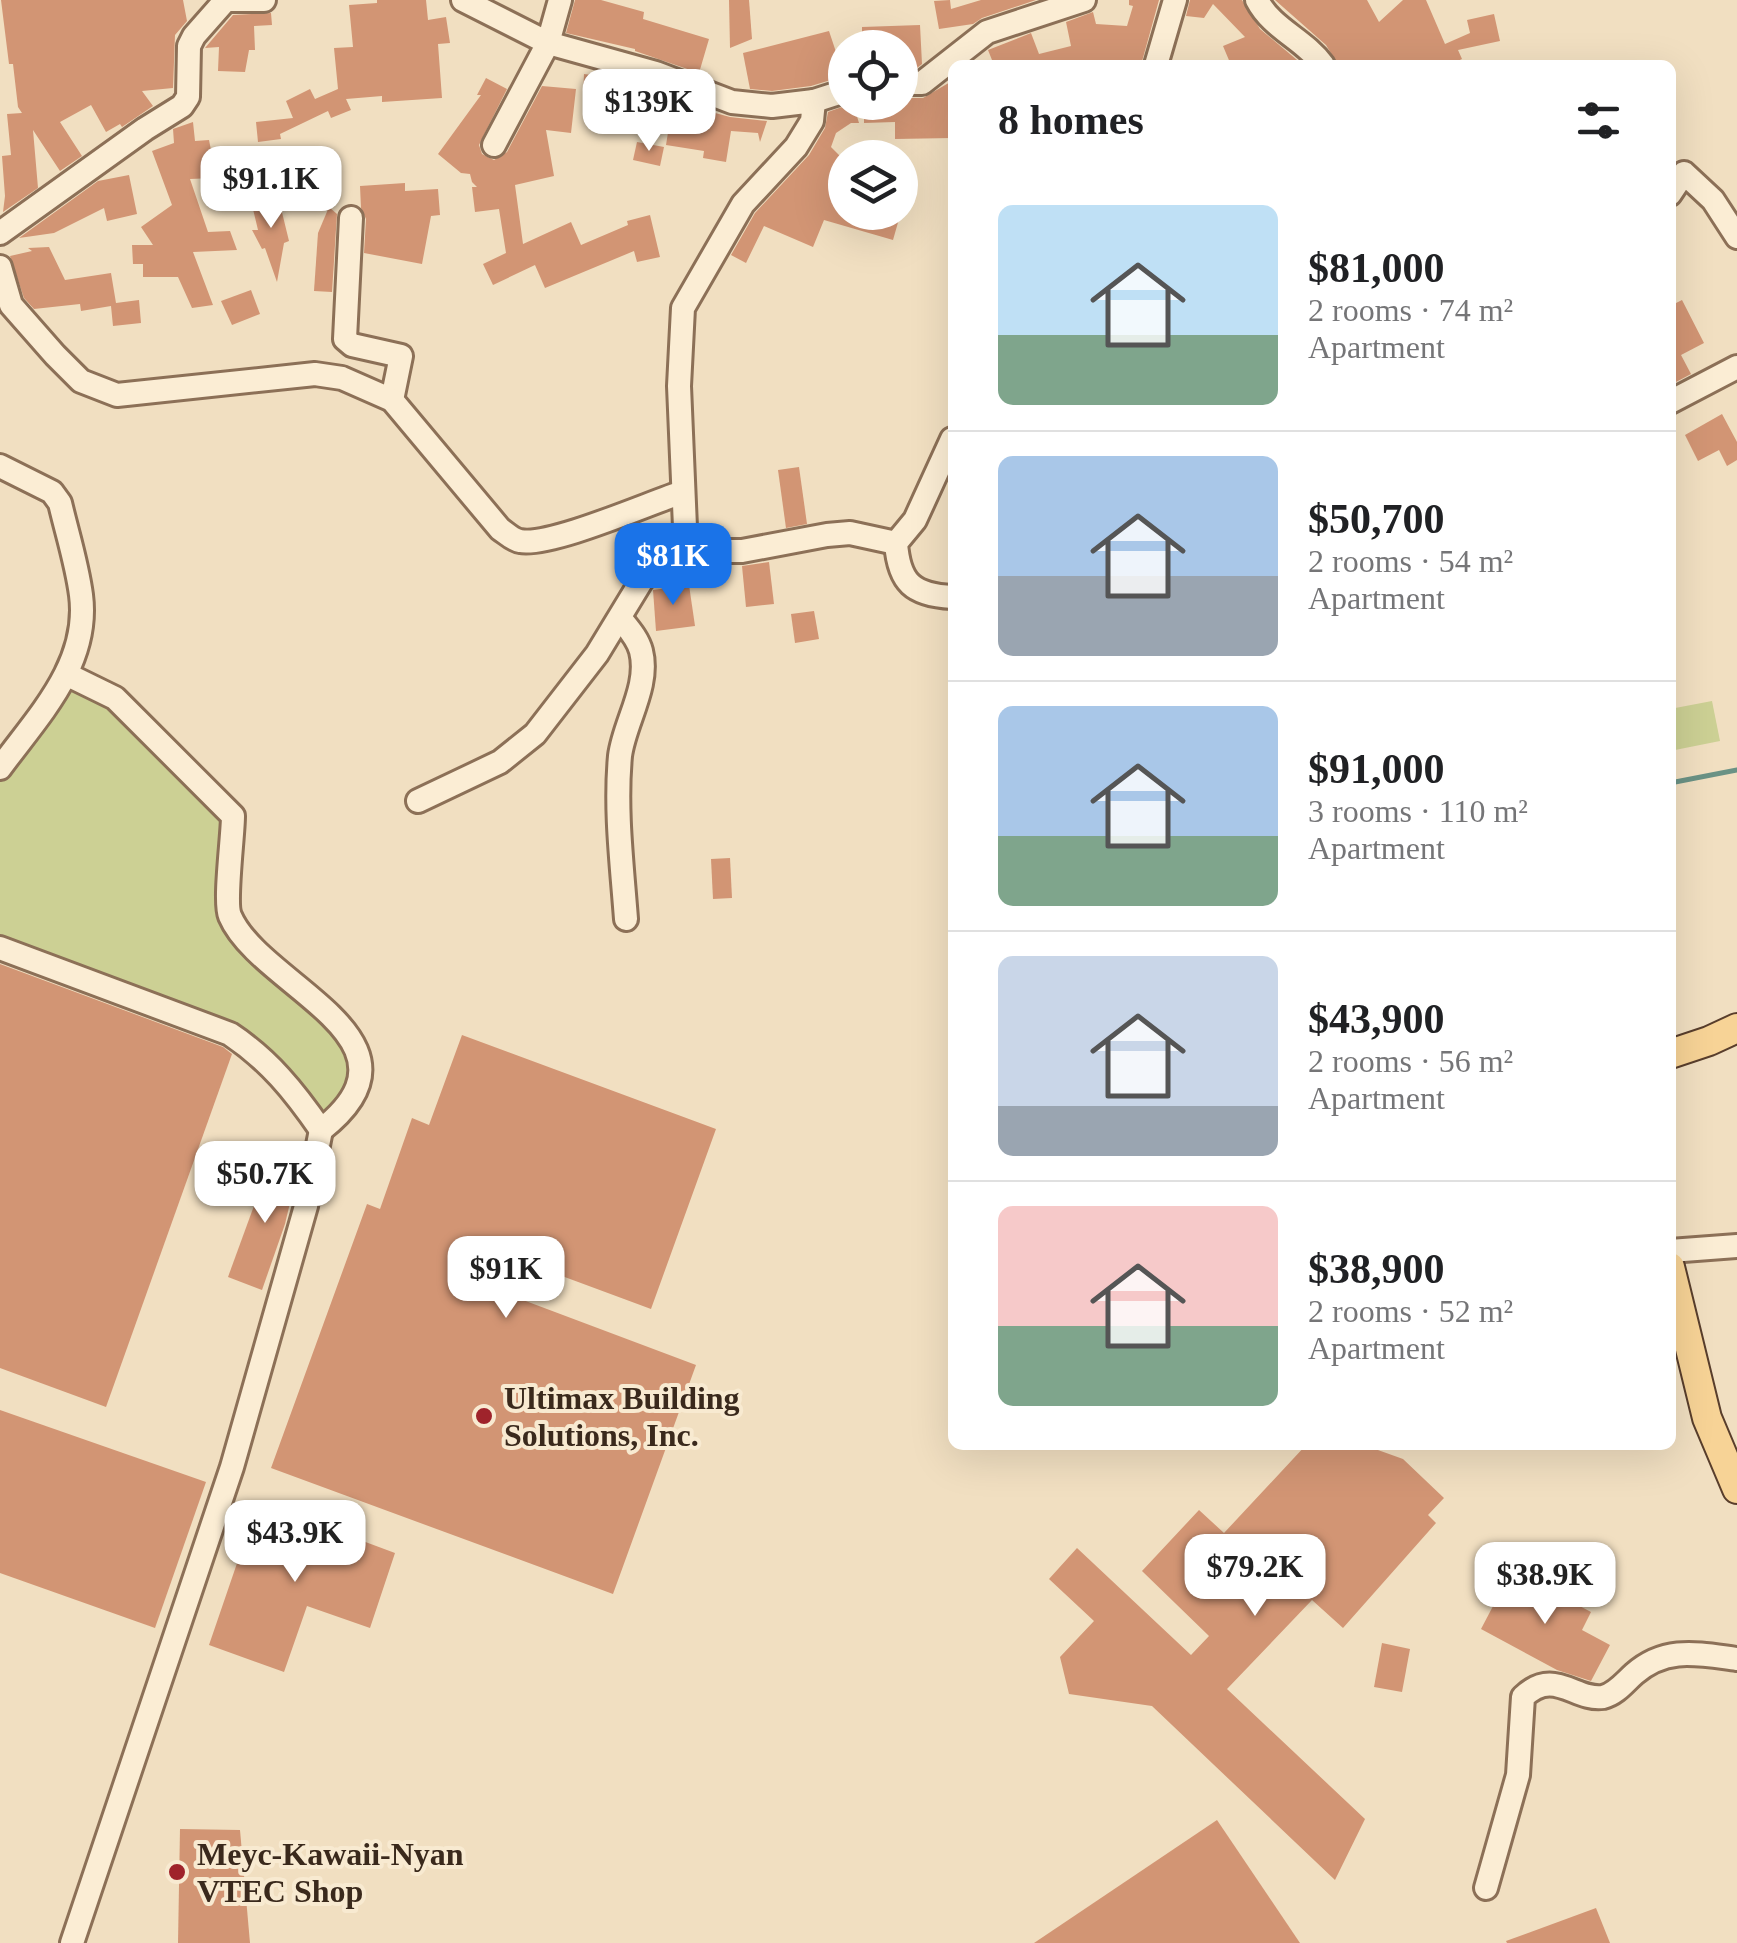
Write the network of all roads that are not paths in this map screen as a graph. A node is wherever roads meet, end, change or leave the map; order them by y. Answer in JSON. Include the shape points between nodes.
{"nodes":[{"id":1,"x":264,"y":0,"type":"edge"},
{"id":2,"x":463,"y":0,"type":"edge"},
{"id":3,"x":560,"y":0,"type":"edge"},
{"id":4,"x":1084,"y":0,"type":"edge"},
{"id":5,"x":1175,"y":0,"type":"edge"},
{"id":6,"x":1257,"y":0,"type":"edge"},
{"id":7,"x":223,"y":1,"type":"edge"},
{"id":8,"x":548,"y":43,"type":"junction"},
{"id":9,"x":951,"y":60,"type":"edge"},
{"id":10,"x":1157,"y":60,"type":"edge"},
{"id":11,"x":1319,"y":60,"type":"edge"},
{"id":12,"x":948,"y":63,"type":"edge"},
{"id":13,"x":918,"y":83,"type":"edge"},
{"id":14,"x":828,"y":97,"type":"edge"},
{"id":15,"x":814,"y":101,"type":"junction"},
{"id":16,"x":494,"y":146,"type":"dead end"},
{"id":17,"x":1676,"y":185,"type":"edge"},
{"id":18,"x":351,"y":218,"type":"dead end"},
{"id":19,"x":0,"y":233,"type":"edge"},
{"id":20,"x":1737,"y":236,"type":"edge"},
{"id":21,"x":0,"y":268,"type":"edge"},
{"id":22,"x":1737,"y":368,"type":"edge"},
{"id":23,"x":1676,"y":399,"type":"edge"},
{"id":24,"x":392,"y":400,"type":"junction"},
{"id":25,"x":948,"y":448,"type":"edge"},
{"id":26,"x":0,"y":466,"type":"edge"},
{"id":27,"x":683,"y":492,"type":"junction"},
{"id":28,"x":896,"y":543,"type":"junction"},
{"id":29,"x":686,"y":551,"type":"junction"},
{"id":30,"x":948,"y":596,"type":"edge"},
{"id":31,"x":620,"y":619,"type":"junction"},
{"id":32,"x":68,"y":675,"type":"junction"},
{"id":33,"x":0,"y":768,"type":"edge"},
{"id":34,"x":418,"y":801,"type":"dead end"},
{"id":35,"x":626,"y":918,"type":"dead end"},
{"id":36,"x":0,"y":948,"type":"edge"},
{"id":37,"x":1737,"y":1028,"type":"edge"},
{"id":38,"x":1676,"y":1052,"type":"edge"},
{"id":39,"x":320,"y":1130,"type":"junction"},
{"id":40,"x":1737,"y":1246,"type":"edge"},
{"id":41,"x":1676,"y":1251,"type":"edge"},
{"id":42,"x":1676,"y":1291,"type":"edge"},
{"id":43,"x":1737,"y":1489,"type":"edge"},
{"id":44,"x":1737,"y":1660,"type":"edge"},
{"id":45,"x":1486,"y":1888,"type":"dead end"},
{"id":46,"x":72,"y":1943,"type":"edge"}],
"edges":[{"from":1,"to":7,"type":"street"},
{"from":2,"to":8,"type":"street"},
{"from":3,"to":8,"type":"street"},
{"from":4,"to":9,"type":"street","via":[[987,32]]},
{"from":5,"to":10,"type":"street"},
{"from":6,"to":11,"type":"street","via":[[1270,21]]},
{"from":7,"to":19,"type":"street","via":[[189,46],[182,106]]},
{"from":8,"to":15,"type":"street","via":[[732,102]]},
{"from":8,"to":16,"type":"street"},
{"from":12,"to":13,"type":"street"},
{"from":14,"to":15,"type":"street"},
{"from":15,"to":27,"type":"street","via":[[812,121],[796,147],[743,204],[683,308]]},
{"from":17,"to":20,"type":"street","via":[[1684,173],[1714,200]]},
{"from":18,"to":24,"type":"street","via":[[345,339],[401,356]]},
{"from":21,"to":24,"type":"street","via":[[11,305],[55,355],[81,382],[117,395],[315,374]]},
{"from":22,"to":23,"type":"street"},
{"from":24,"to":27,"type":"street","via":[[518,541],[560,535]]},
{"from":25,"to":28,"type":"street","via":[[915,520]]},
{"from":26,"to":32,"type":"street","via":[[60,502],[81,596],[81,630]]},
{"from":27,"to":29,"type":"street"},
{"from":28,"to":29,"type":"street","via":[[850,533],[742,550]]},
{"from":28,"to":30,"type":"street","via":[[903,577],[919,592]]},
{"from":29,"to":31,"type":"street","via":[[642,580]]},
{"from":31,"to":34,"type":"street","via":[[535,734],[500,762]]},
{"from":31,"to":35,"type":"street","via":[[642,652],[642,676],[620,754]]},
{"from":32,"to":33,"type":"street"},
{"from":32,"to":39,"type":"street","via":[[116,698],[234,816],[228,913],[272,965],[331,1014],[361,1066],[340,1114]]},
{"from":36,"to":39,"type":"street","via":[[230,1034],[291,1086]]},
{"from":37,"to":38,"type":"main road"},
{"from":39,"to":46,"type":"street","via":[[306,1206],[232,1467]]},
{"from":40,"to":41,"type":"street"},
{"from":42,"to":43,"type":"main road","via":[[1707,1418]]},
{"from":44,"to":45,"type":"street","via":[[1659,1656],[1603,1696],[1558,1683],[1529,1691],[1523,1697],[1518,1775]]}]}
